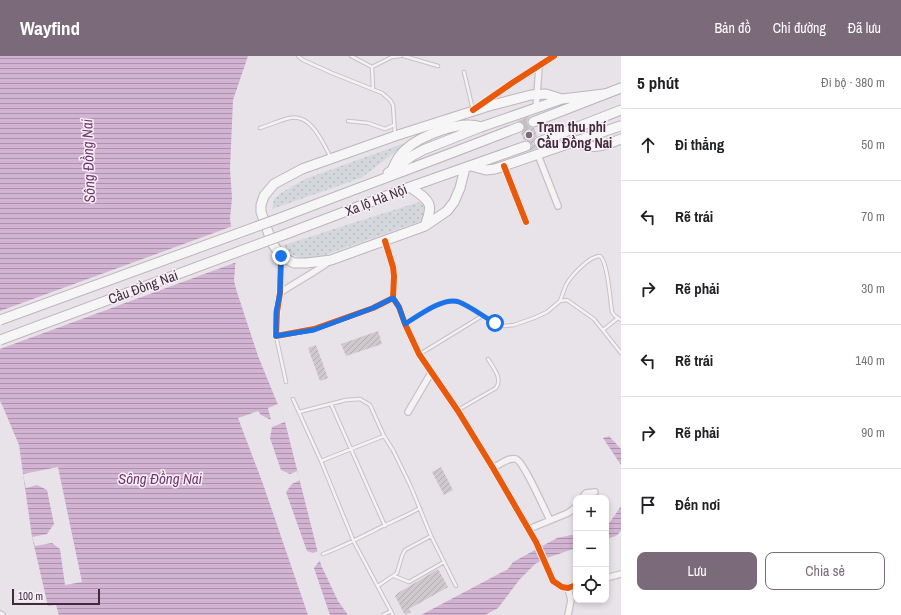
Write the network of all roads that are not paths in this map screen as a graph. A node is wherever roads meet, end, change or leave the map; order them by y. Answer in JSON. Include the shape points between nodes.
{"nodes":[{"id":1,"x":298,"y":56,"type":"edge"},
{"id":2,"x":351,"y":56,"type":"edge"},
{"id":3,"x":403,"y":56,"type":"edge"},
{"id":4,"x":554,"y":56,"type":"edge"},
{"id":5,"x":438,"y":66,"type":"dead end"},
{"id":6,"x":539,"y":66,"type":"junction"},
{"id":7,"x":372,"y":67,"type":"junction"},
{"id":8,"x":464,"y":72,"type":"dead end"},
{"id":9,"x":621,"y":88,"type":"edge"},
{"id":10,"x":373,"y":89,"type":"junction"},
{"id":11,"x":604,"y":94,"type":"junction"},
{"id":12,"x":537,"y":95,"type":"junction"},
{"id":13,"x":562,"y":99,"type":"junction"},
{"id":14,"x":536,"y":108,"type":"junction"},
{"id":15,"x":474,"y":110,"type":"junction"},
{"id":16,"x":621,"y":110,"type":"edge"},
{"id":17,"x":348,"y":120,"type":"dead end"},
{"id":18,"x":533,"y":122,"type":"tunnel mouth"},
{"id":19,"x":394,"y":125,"type":"junction"},
{"id":20,"x":620,"y":126,"type":"dead end"},
{"id":21,"x":519,"y":127,"type":"tunnel mouth"},
{"id":22,"x":260,"y":128,"type":"dead end"},
{"id":23,"x":395,"y":136,"type":"junction"},
{"id":24,"x":621,"y":139,"type":"edge"},
{"id":25,"x":539,"y":142,"type":"dead end"},
{"id":26,"x":576,"y":142,"type":"junction"},
{"id":27,"x":526,"y":146,"type":"dead end"},
{"id":28,"x":538,"y":155,"type":"junction"},
{"id":29,"x":331,"y":158,"type":"junction"},
{"id":30,"x":504,"y":166,"type":"junction"},
{"id":31,"x":468,"y":167,"type":"junction"},
{"id":32,"x":380,"y":179,"type":"junction"},
{"id":33,"x":410,"y":187,"type":"junction"},
{"id":34,"x":558,"y":206,"type":"dead end"},
{"id":35,"x":280,"y":218,"type":"joint"},
{"id":36,"x":526,"y":222,"type":"dead end"},
{"id":37,"x":425,"y":226,"type":"junction"},
{"id":38,"x":286,"y":234,"type":"joint"},
{"id":39,"x":385,"y":241,"type":"junction"},
{"id":40,"x":281,"y":256,"type":"junction"},
{"id":41,"x":331,"y":260,"type":"junction"},
{"id":42,"x":280,"y":293,"type":"junction"},
{"id":43,"x":393,"y":298,"type":"junction"},
{"id":44,"x":560,"y":300,"type":"junction"},
{"id":45,"x":482,"y":316,"type":"junction"},
{"id":46,"x":619,"y":319,"type":"edge"},
{"id":47,"x":0,"y":320,"type":"edge"},
{"id":48,"x":405,"y":324,"type":"junction"},
{"id":49,"x":603,"y":330,"type":"junction"},
{"id":50,"x":276,"y":336,"type":"junction"},
{"id":51,"x":0,"y":340,"type":"edge"},
{"id":52,"x":621,"y":353,"type":"edge"},
{"id":53,"x":419,"y":354,"type":"junction"},
{"id":54,"x":488,"y":359,"type":"dead end"},
{"id":55,"x":431,"y":373,"type":"junction"},
{"id":56,"x":286,"y":382,"type":"dead end"},
{"id":57,"x":293,"y":399,"type":"dead end"},
{"id":58,"x":331,"y":404,"type":"junction"},
{"id":59,"x":458,"y":411,"type":"junction"},
{"id":60,"x":300,"y":412,"type":"junction"},
{"id":61,"x":408,"y":412,"type":"dead end"},
{"id":62,"x":384,"y":436,"type":"junction"},
{"id":63,"x":351,"y":449,"type":"junction"},
{"id":64,"x":321,"y":461,"type":"junction"},
{"id":65,"x":493,"y":468,"type":"junction"},
{"id":66,"x":595,"y":492,"type":"dead end"},
{"id":67,"x":584,"y":495,"type":"edge"},
{"id":68,"x":420,"y":508,"type":"junction"},
{"id":69,"x":573,"y":509,"type":"edge"},
{"id":70,"x":550,"y":520,"type":"junction"},
{"id":71,"x":385,"y":526,"type":"junction"},
{"id":72,"x":529,"y":529,"type":"junction"},
{"id":73,"x":431,"y":536,"type":"junction"},
{"id":74,"x":354,"y":542,"type":"junction"},
{"id":75,"x":323,"y":554,"type":"dead end"},
{"id":76,"x":444,"y":562,"type":"junction"},
{"id":77,"x":621,"y":574,"type":"edge"},
{"id":78,"x":394,"y":576,"type":"junction"},
{"id":79,"x":609,"y":577,"type":"edge"},
{"id":80,"x":378,"y":586,"type":"junction"},
{"id":81,"x":456,"y":586,"type":"dead end"},
{"id":82,"x":573,"y":586,"type":"edge"},
{"id":83,"x":568,"y":588,"type":"junction"},
{"id":84,"x":391,"y":612,"type":"junction"},
{"id":85,"x":383,"y":615,"type":"edge"},
{"id":86,"x":393,"y":615,"type":"edge"},
{"id":87,"x":568,"y":615,"type":"edge"}],
"edges":[{"from":1,"to":10,"type":"lane","via":[[302,60]]},
{"from":2,"to":7,"type":"lane"},
{"from":3,"to":5,"type":"lane"},
{"from":3,"to":7,"type":"lane","via":[[392,57]]},
{"from":4,"to":6,"type":"street"},
{"from":6,"to":12,"type":"street"},
{"from":6,"to":15,"type":"street"},
{"from":7,"to":10,"type":"lane"},
{"from":8,"to":15,"type":"lane"},
{"from":9,"to":11,"type":"highway","name":"Xa lộ Hà Nội"},
{"from":10,"to":19,"type":"lane","via":[[382,93],[393,105]]},
{"from":11,"to":13,"type":"highway","name":"Xa lộ Hà Nội"},
{"from":11,"to":18,"type":"highway","name":"Xa lộ Hà Nội"},
{"from":12,"to":13,"type":"highway","via":[[546,94]]},
{"from":12,"to":14,"type":"street"},
{"from":12,"to":15,"type":"highway"},
{"from":13,"to":14,"type":"highway","name":"Xa lộ Hà Nội"},
{"from":14,"to":32,"type":"highway","name":"Xa lộ Hà Nội","via":[[482,127],[454,127],[419,139],[400,154],[392,170]]},
{"from":15,"to":23,"type":"highway"},
{"from":16,"to":25,"type":"highway"},
{"from":17,"to":19,"type":"lane","via":[[385,129]]},
{"from":19,"to":23,"type":"lane"},
{"from":20,"to":26,"type":"highway"},
{"from":21,"to":32,"type":"highway","name":"Xa lộ Hà Nội"},
{"from":22,"to":29,"type":"lane","via":[[291,118],[306,121],[318,133]]},
{"from":23,"to":29,"type":"highway"},
{"from":24,"to":26,"type":"highway","via":[[593,147]]},
{"from":26,"to":28,"type":"highway"},
{"from":27,"to":31,"type":"highway","name":"Xa lộ Hà Nội"},
{"from":28,"to":30,"type":"highway"},
{"from":28,"to":34,"type":"street"},
{"from":29,"to":40,"type":"highway","via":[[302,169],[274,184],[264,196],[261,212],[272,243]]},
{"from":30,"to":31,"type":"highway","via":[[490,170]]},
{"from":30,"to":36,"type":"street"},
{"from":31,"to":33,"type":"highway","name":"Xa lộ Hà Nội"},
{"from":31,"to":37,"type":"highway","via":[[454,202],[447,211]]},
{"from":32,"to":35,"type":"highway","name":"Xa lộ Hà Nội"},
{"from":33,"to":37,"type":"highway","via":[[430,203]]},
{"from":33,"to":38,"type":"highway","name":"Xa lộ Hà Nội"},
{"from":35,"to":47,"type":"highway","name":"Cầu Đồng Nai","bridge":true},
{"from":37,"to":39,"type":"highway"},
{"from":38,"to":51,"type":"highway","name":"Cầu Đồng Nai","bridge":true},
{"from":39,"to":41,"type":"highway"},
{"from":39,"to":43,"type":"street","via":[[393,267]]},
{"from":40,"to":41,"type":"highway","via":[[294,263]]},
{"from":40,"to":42,"type":"street"},
{"from":41,"to":42,"type":"street"},
{"from":42,"to":50,"type":"street","via":[[276,312]]},
{"from":43,"to":48,"type":"street"},
{"from":43,"to":50,"type":"street","via":[[314,330]]},
{"from":44,"to":45,"type":"lane","via":[[540,315],[514,325],[504,326]]},
{"from":44,"to":46,"type":"lane","via":[[566,285],[578,270],[593,257],[600,256],[606,272],[612,312]]},
{"from":44,"to":49,"type":"lane","via":[[574,304],[594,319]]},
{"from":45,"to":48,"type":"lane","via":[[458,301],[446,302],[434,306]]},
{"from":45,"to":53,"type":"lane"},
{"from":46,"to":49,"type":"lane"},
{"from":48,"to":53,"type":"street"},
{"from":49,"to":52,"type":"lane"},
{"from":50,"to":56,"type":"lane"},
{"from":53,"to":55,"type":"street"},
{"from":54,"to":59,"type":"lane","via":[[498,376],[498,386]]},
{"from":55,"to":59,"type":"street"},
{"from":55,"to":61,"type":"street"},
{"from":57,"to":60,"type":"lane"},
{"from":58,"to":60,"type":"lane"},
{"from":58,"to":62,"type":"lane","via":[[360,399],[370,405]]},
{"from":58,"to":63,"type":"lane"},
{"from":59,"to":65,"type":"street"},
{"from":60,"to":64,"type":"lane"},
{"from":62,"to":63,"type":"lane"},
{"from":62,"to":68,"type":"lane"},
{"from":63,"to":64,"type":"lane"},
{"from":63,"to":71,"type":"lane"},
{"from":64,"to":74,"type":"lane"},
{"from":65,"to":70,"type":"street","via":[[508,460],[519,460]]},
{"from":65,"to":72,"type":"street"},
{"from":66,"to":67,"type":"street"},
{"from":68,"to":71,"type":"lane"},
{"from":68,"to":73,"type":"lane"},
{"from":69,"to":70,"type":"street"},
{"from":70,"to":72,"type":"street"},
{"from":71,"to":74,"type":"lane"},
{"from":72,"to":83,"type":"street","via":[[552,581]]},
{"from":73,"to":76,"type":"lane"},
{"from":73,"to":78,"type":"lane","via":[[406,550]]},
{"from":74,"to":75,"type":"lane"},
{"from":74,"to":80,"type":"lane"},
{"from":76,"to":78,"type":"lane","via":[[409,582]]},
{"from":76,"to":81,"type":"lane"},
{"from":77,"to":79,"type":"street"},
{"from":78,"to":80,"type":"lane"},
{"from":80,"to":84,"type":"lane"},
{"from":82,"to":83,"type":"street"},
{"from":83,"to":87,"type":"street","via":[[571,600]]},
{"from":84,"to":85,"type":"lane"},
{"from":84,"to":86,"type":"lane"}]}
